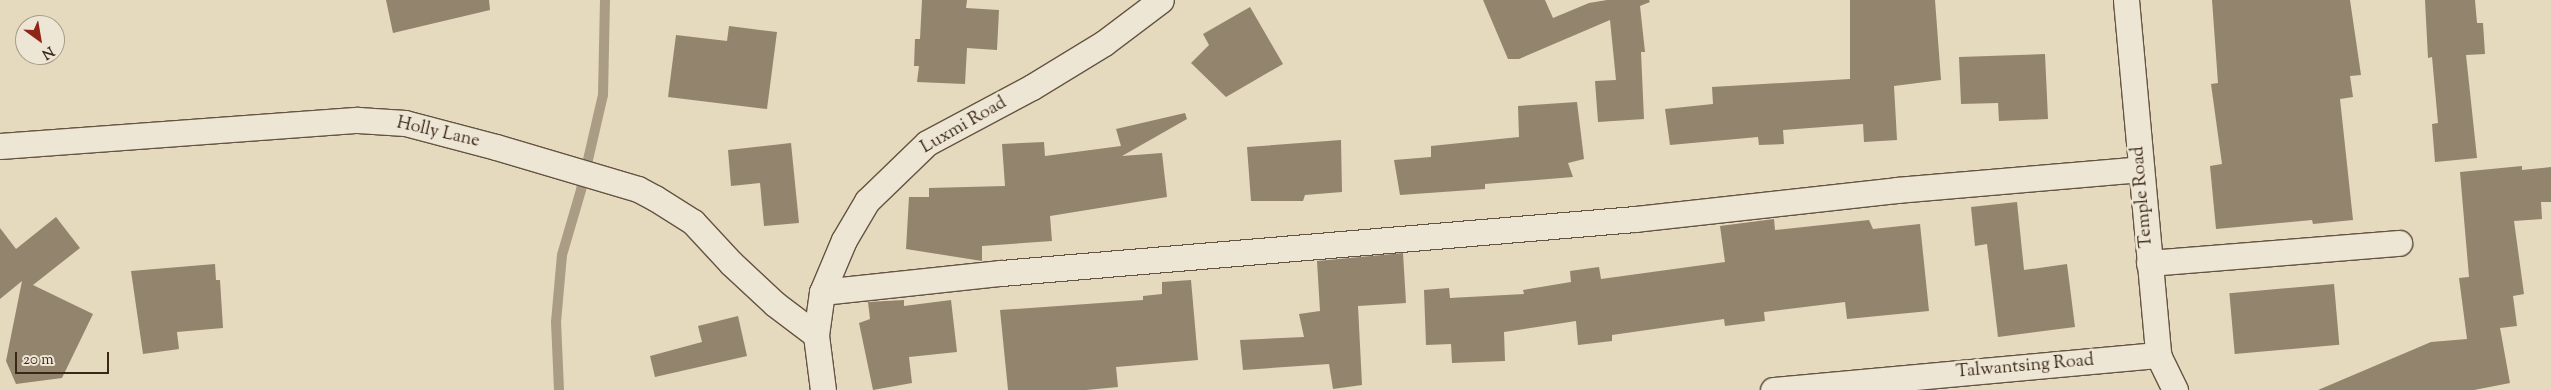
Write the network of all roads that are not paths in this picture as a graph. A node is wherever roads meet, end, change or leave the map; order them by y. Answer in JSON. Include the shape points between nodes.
{"nodes":[{"id":1,"x":1160,"y":0,"type":"edge"},
{"id":2,"x":2126,"y":0,"type":"edge"},
{"id":3,"x":0,"y":146,"type":"edge"},
{"id":4,"x":2140,"y":169,"type":"junction"},
{"id":5,"x":2400,"y":242,"type":"dead end"},
{"id":6,"x":2149,"y":263,"type":"junction"},
{"id":7,"x":822,"y":292,"type":"junction"},
{"id":8,"x":816,"y":335,"type":"junction"},
{"id":9,"x":2158,"y":355,"type":"junction"},
{"id":10,"x":823,"y":390,"type":"edge"},
{"id":11,"x":1774,"y":390,"type":"edge"},
{"id":12,"x":2176,"y":390,"type":"edge"}],
"edges":[{"from":1,"to":7,"type":"street","name":"Luxmi Road","via":[[1104,43],[1048,78],[927,143],[867,201],[844,240]]},
{"from":2,"to":4,"type":"street","name":"Temple Road"},
{"from":3,"to":8,"type":"street","name":"Holly Lane","via":[[358,120],[405,123],[638,189],[693,222],[731,263]]},
{"from":4,"to":6,"type":"street","name":"Temple Road"},
{"from":4,"to":7,"type":"street","via":[[1897,190],[1635,219],[1001,273]]},
{"from":5,"to":6,"type":"street"},
{"from":6,"to":9,"type":"street","name":"Temple Road"},
{"from":7,"to":8,"type":"street","name":"Luxmi Road"},
{"from":8,"to":10,"type":"street","name":"Luxmi Road"},
{"from":9,"to":11,"type":"street","name":"Talwantsing Road"},
{"from":9,"to":12,"type":"street","name":"Temple Road"}]}
